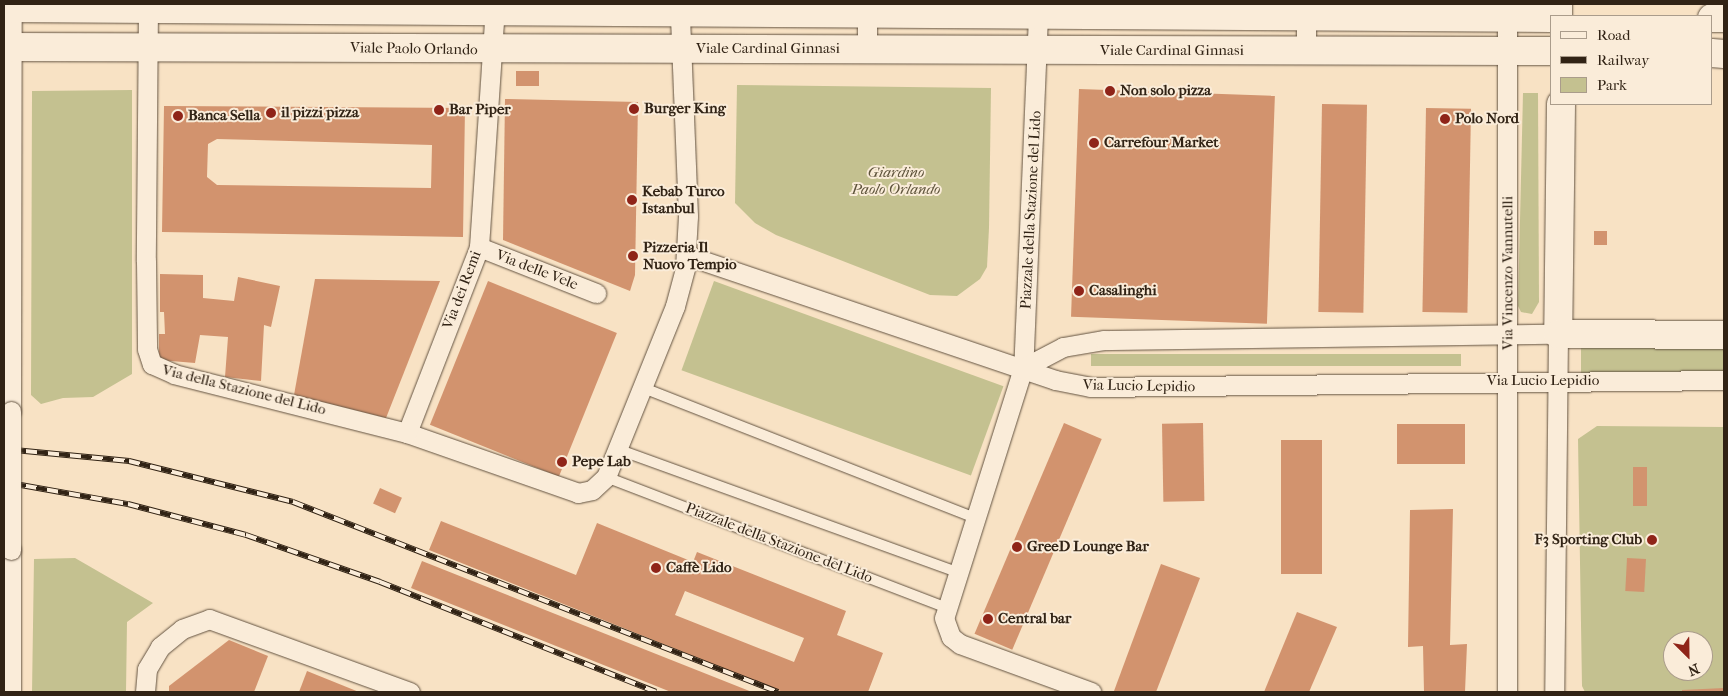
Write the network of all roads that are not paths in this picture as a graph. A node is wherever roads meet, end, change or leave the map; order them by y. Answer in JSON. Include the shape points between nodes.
{"nodes":[{"id":1,"x":9,"y":7,"type":"edge"},
{"id":2,"x":495,"y":7,"type":"edge"},
{"id":3,"x":148,"y":8,"type":"junction"},
{"id":4,"x":868,"y":8,"type":"edge"},
{"id":5,"x":1507,"y":11,"type":"edge"},
{"id":6,"x":680,"y":13,"type":"junction"},
{"id":7,"x":1038,"y":16,"type":"junction"},
{"id":8,"x":1178,"y":16,"type":"junction"},
{"id":9,"x":1306,"y":16,"type":"junction"},
{"id":10,"x":1550,"y":18,"type":"edge"},
{"id":11,"x":8,"y":47,"type":"edge"},
{"id":12,"x":146,"y":47,"type":"junction"},
{"id":13,"x":682,"y":49,"type":"junction"},
{"id":14,"x":867,"y":49,"type":"junction"},
{"id":15,"x":493,"y":50,"type":"junction"},
{"id":16,"x":1306,"y":51,"type":"junction"},
{"id":17,"x":1510,"y":51,"type":"junction"},
{"id":18,"x":1550,"y":51,"type":"edge"},
{"id":19,"x":1039,"y":52,"type":"junction"},
{"id":20,"x":1180,"y":52,"type":"junction"},
{"id":21,"x":1561,"y":105,"type":"edge"},
{"id":22,"x":478,"y":248,"type":"junction"},
{"id":23,"x":686,"y":255,"type":"junction"},
{"id":24,"x":596,"y":293,"type":"dead end"},
{"id":25,"x":1508,"y":333,"type":"junction"},
{"id":26,"x":1558,"y":334,"type":"junction"},
{"id":27,"x":1724,"y":335,"type":"edge"},
{"id":28,"x":1023,"y":368,"type":"junction"},
{"id":29,"x":1724,"y":380,"type":"edge"},
{"id":30,"x":1508,"y":381,"type":"junction"},
{"id":31,"x":1556,"y":381,"type":"junction"},
{"id":32,"x":641,"y":387,"type":"junction"},
{"id":33,"x":407,"y":433,"type":"junction"},
{"id":34,"x":617,"y":449,"type":"junction"},
{"id":35,"x":606,"y":477,"type":"junction"},
{"id":36,"x":978,"y":519,"type":"junction"},
{"id":37,"x":959,"y":573,"type":"junction"},
{"id":38,"x":946,"y":607,"type":"junction"},
{"id":39,"x":11,"y":692,"type":"edge"},
{"id":40,"x":145,"y":692,"type":"edge"},
{"id":41,"x":410,"y":692,"type":"edge"},
{"id":42,"x":1091,"y":692,"type":"edge"},
{"id":43,"x":1507,"y":692,"type":"edge"},
{"id":44,"x":1554,"y":692,"type":"edge"}],
"edges":[{"from":1,"to":3,"type":"street"},
{"from":1,"to":11,"type":"street"},
{"from":2,"to":3,"type":"street"},
{"from":2,"to":6,"type":"street"},
{"from":2,"to":15,"type":"street","name":"Via dei Remi"},
{"from":3,"to":12,"type":"street"},
{"from":4,"to":6,"type":"street"},
{"from":4,"to":7,"type":"street"},
{"from":4,"to":14,"type":"street"},
{"from":5,"to":9,"type":"street"},
{"from":5,"to":10,"type":"street"},
{"from":5,"to":17,"type":"street","name":"Via Vincenzo Vannutelli"},
{"from":6,"to":13,"type":"street","name":"Viale Cardinal Ginnasi"},
{"from":7,"to":8,"type":"street"},
{"from":7,"to":19,"type":"street"},
{"from":8,"to":9,"type":"street"},
{"from":8,"to":20,"type":"street"},
{"from":9,"to":16,"type":"street"},
{"from":11,"to":12,"type":"street","name":"Viale Paolo Orlando"},
{"from":11,"to":39,"type":"street","bridge":true},
{"from":12,"to":15,"type":"street","name":"Viale Paolo Orlando"},
{"from":12,"to":33,"type":"street","name":"Via della Stazione del Lido","via":[[149,361],[174,374]]},
{"from":13,"to":14,"type":"street","name":"Viale Cardinal Ginnasi"},
{"from":13,"to":15,"type":"street","name":"Viale Paolo Orlando"},
{"from":13,"to":23,"type":"street"},
{"from":14,"to":19,"type":"street","name":"Viale Cardinal Ginnasi"},
{"from":15,"to":22,"type":"street","name":"Via dei Remi"},
{"from":16,"to":17,"type":"street","name":"Viale Cardinal Ginnasi"},
{"from":16,"to":20,"type":"street","name":"Viale Cardinal Ginnasi"},
{"from":17,"to":18,"type":"street","name":"Viale Cardinal Ginnasi"},
{"from":17,"to":25,"type":"street","name":"Via Vincenzo Vannutelli"},
{"from":19,"to":20,"type":"street","name":"Viale Cardinal Ginnasi"},
{"from":19,"to":28,"type":"street","name":"Piazzale della Stazione del Lido"},
{"from":21,"to":26,"type":"street"},
{"from":22,"to":24,"type":"street","name":"Via delle Vele"},
{"from":22,"to":33,"type":"street","name":"Via dei Remi"},
{"from":23,"to":28,"type":"street"},
{"from":23,"to":32,"type":"street","via":[[675,306]]},
{"from":25,"to":26,"type":"street"},
{"from":25,"to":28,"type":"street","via":[[1104,340],[1063,347]]},
{"from":25,"to":30,"type":"street","name":"Via Vincenzo Vannutelli"},
{"from":26,"to":27,"type":"street"},
{"from":26,"to":31,"type":"street"},
{"from":28,"to":30,"type":"street","name":"Via Lucio Lepidio","via":[[1066,383],[1112,388]]},
{"from":28,"to":36,"type":"street","name":"Piazzale della Stazione del Lido"},
{"from":29,"to":31,"type":"street","name":"Via Lucio Lepidio"},
{"from":30,"to":31,"type":"street","name":"Via Lucio Lepidio"},
{"from":30,"to":43,"type":"street","name":"Via Vincenzo Vannutelli"},
{"from":31,"to":44,"type":"street"},
{"from":32,"to":34,"type":"street"},
{"from":32,"to":36,"type":"lane"},
{"from":33,"to":35,"type":"street","name":"Via della Stazione del Lido","via":[[578,493],[592,490]]},
{"from":34,"to":35,"type":"street"},
{"from":34,"to":37,"type":"lane"},
{"from":35,"to":38,"type":"lane","name":"Piazzale della Stazione del Lido"},
{"from":36,"to":37,"type":"street","name":"Piazzale della Stazione del Lido"},
{"from":37,"to":38,"type":"street","name":"Piazzale della Stazione del Lido"},
{"from":38,"to":42,"type":"street","via":[[948,631],[960,644]]},
{"from":40,"to":41,"type":"street","via":[[147,668],[160,647],[182,629],[209,619]]}]}
